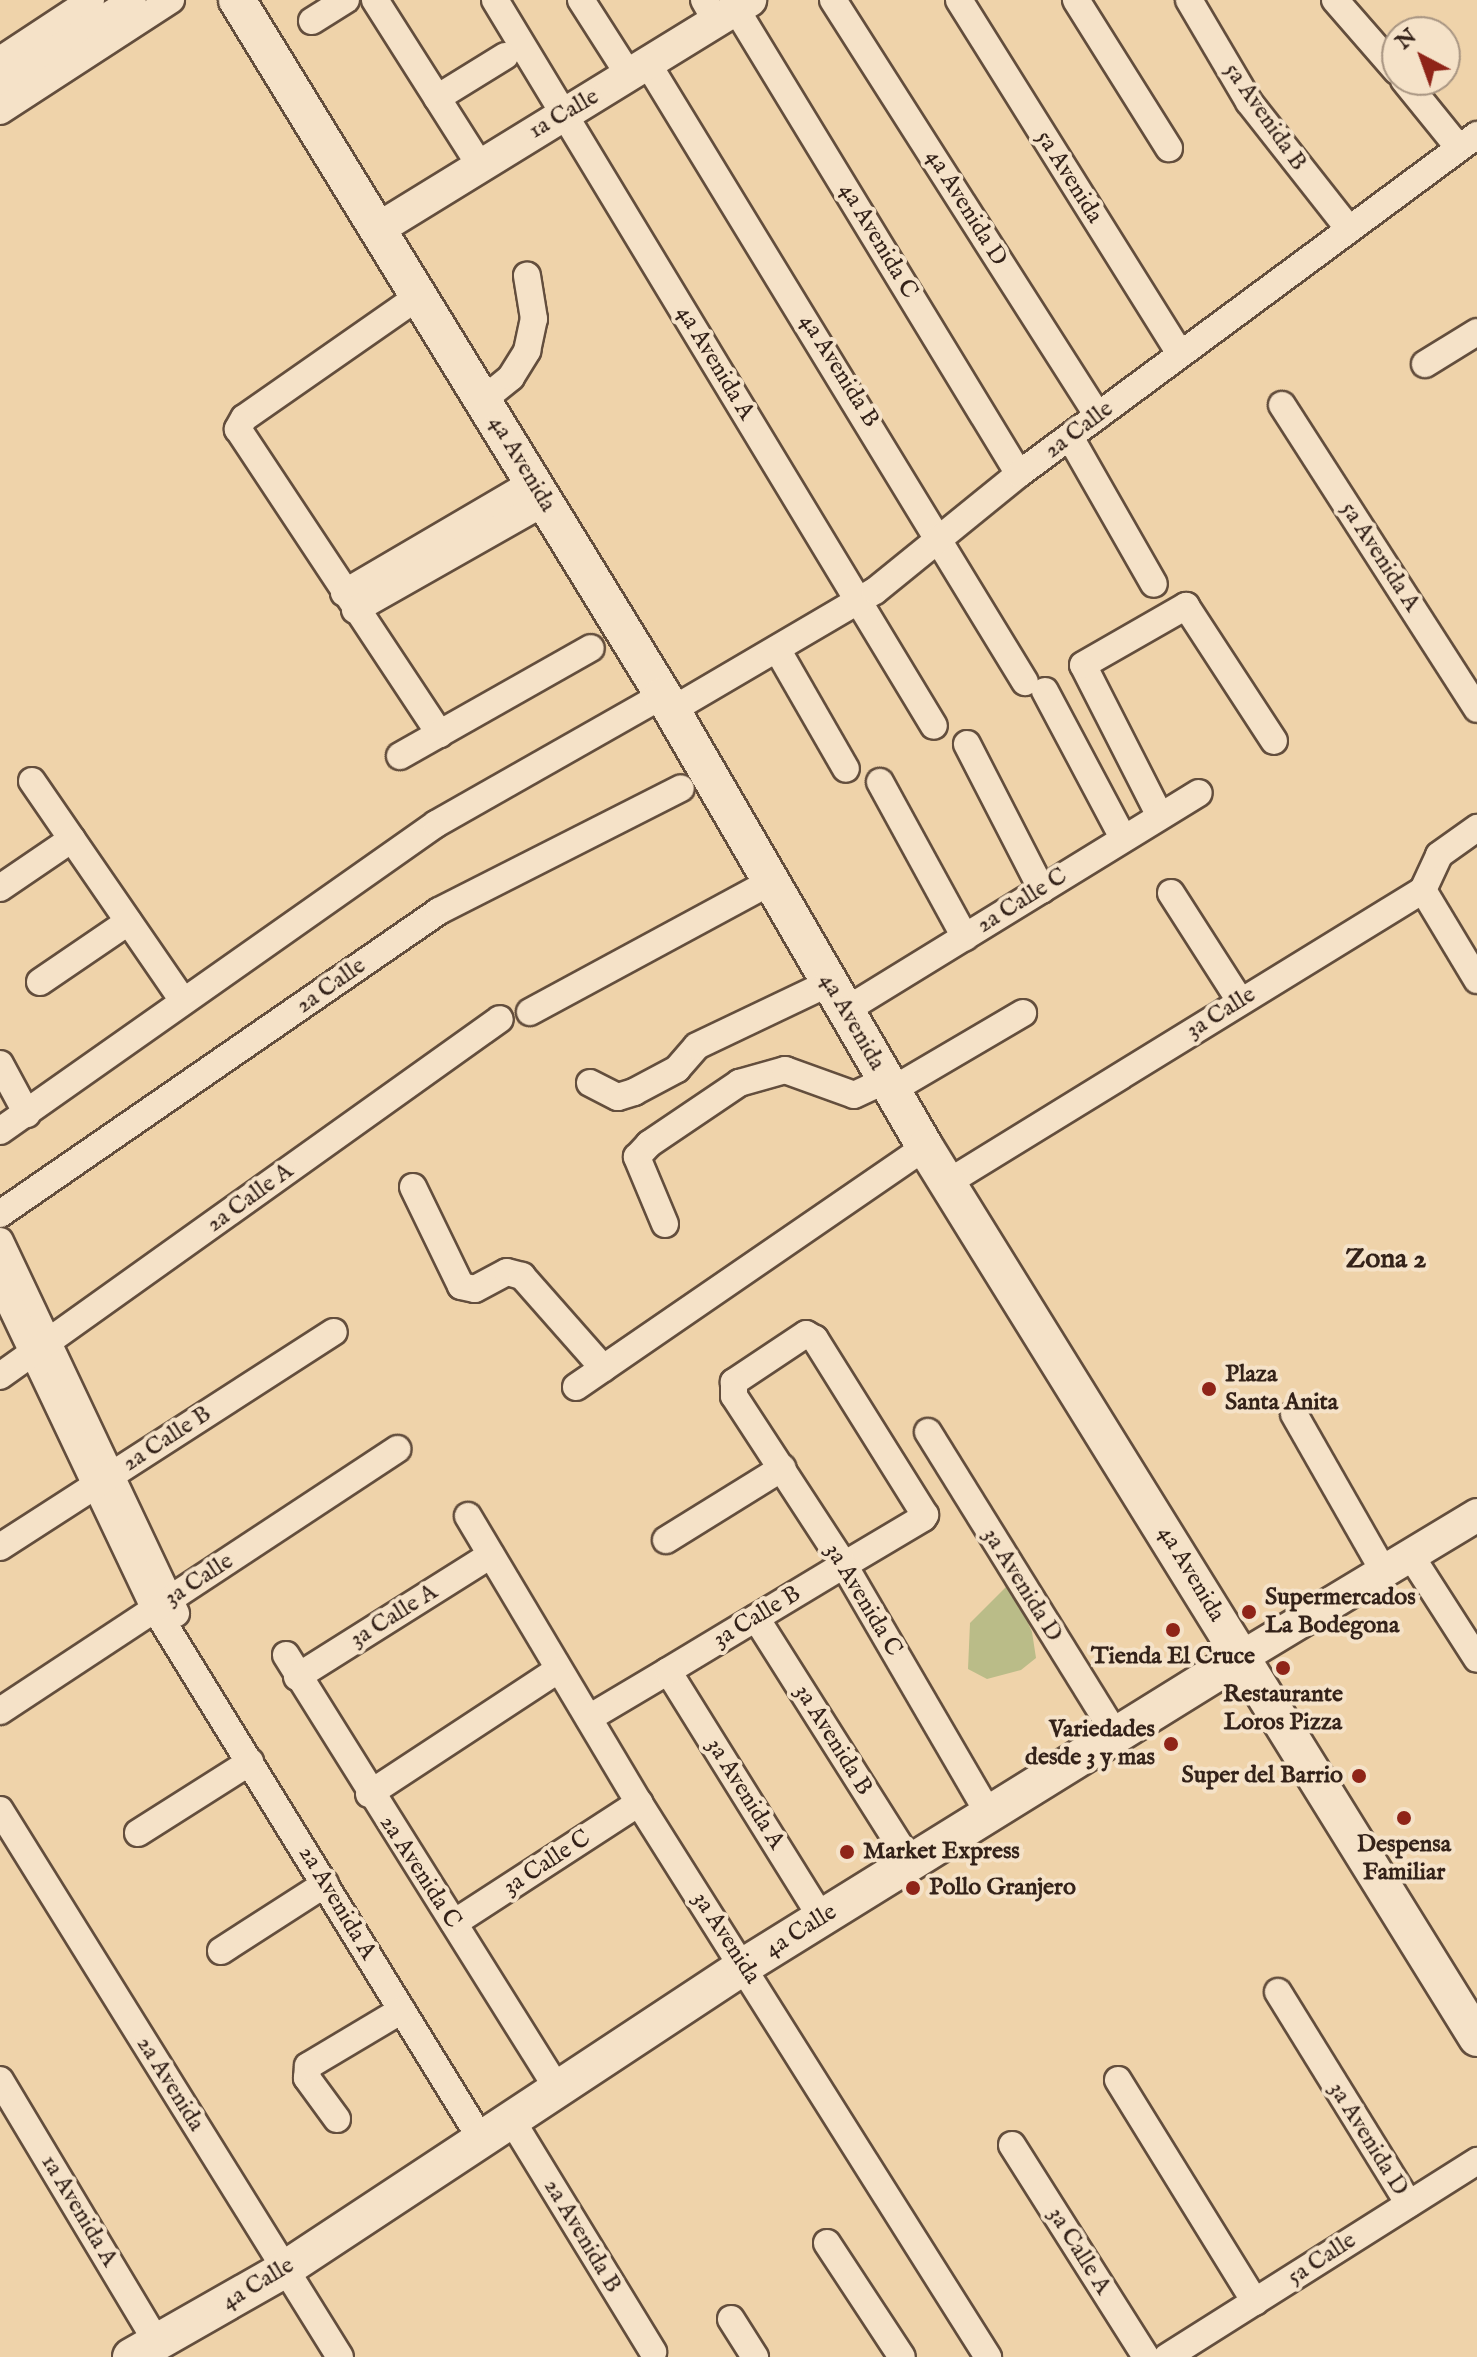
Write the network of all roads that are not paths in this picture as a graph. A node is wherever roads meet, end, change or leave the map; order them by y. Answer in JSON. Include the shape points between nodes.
{"nodes":[{"id":1,"x":91,"y":0,"type":"edge"},
{"id":2,"x":133,"y":0,"type":"edge"},
{"id":3,"x":171,"y":0,"type":"edge"},
{"id":4,"x":237,"y":0,"type":"edge"},
{"id":5,"x":346,"y":0,"type":"edge"},
{"id":6,"x":375,"y":0,"type":"edge"},
{"id":7,"x":495,"y":0,"type":"edge"},
{"id":8,"x":581,"y":0,"type":"edge"},
{"id":9,"x":833,"y":0,"type":"edge"},
{"id":10,"x":959,"y":0,"type":"edge"},
{"id":11,"x":1076,"y":0,"type":"edge"},
{"id":12,"x":1189,"y":0,"type":"edge"},
{"id":13,"x":1335,"y":0,"type":"edge"},
{"id":14,"x":727,"y":7,"type":"edge"},
{"id":15,"x":312,"y":21,"type":"dead end"},
{"id":16,"x":1381,"y":53,"type":"edge"},
{"id":17,"x":505,"y":56,"type":"dead end"},
{"id":18,"x":0,"y":60,"type":"edge"},
{"id":19,"x":638,"y":70,"type":"junction"},
{"id":20,"x":0,"y":84,"type":"edge"},
{"id":21,"x":1421,"y":96,"type":"edge"},
{"id":22,"x":437,"y":98,"type":"junction"},
{"id":23,"x":0,"y":111,"type":"edge"},
{"id":24,"x":566,"y":113,"type":"junction"},
{"id":25,"x":1468,"y":142,"type":"edge"},
{"id":26,"x":1169,"y":148,"type":"dead end"},
{"id":27,"x":479,"y":164,"type":"junction"},
{"id":28,"x":378,"y":229,"type":"junction"},
{"id":29,"x":1349,"y":229,"type":"junction"},
{"id":30,"x":527,"y":276,"type":"dead end"},
{"id":31,"x":419,"y":296,"type":"junction"},
{"id":32,"x":1477,"y":332,"type":"edge"},
{"id":33,"x":1180,"y":354,"type":"junction"},
{"id":34,"x":1425,"y":364,"type":"dead end"},
{"id":35,"x":483,"y":400,"type":"junction"},
{"id":36,"x":1282,"y":405,"type":"dead end"},
{"id":37,"x":1098,"y":416,"type":"junction"},
{"id":38,"x":1070,"y":437,"type":"junction"},
{"id":39,"x":1019,"y":474,"type":"junction"},
{"id":40,"x":539,"y":492,"type":"junction"},
{"id":41,"x":940,"y":535,"type":"junction"},
{"id":42,"x":1154,"y":584,"type":"dead end"},
{"id":43,"x":349,"y":601,"type":"junction"},
{"id":44,"x":859,"y":602,"type":"junction"},
{"id":45,"x":591,"y":648,"type":"dead end"},
{"id":46,"x":777,"y":649,"type":"junction"},
{"id":47,"x":668,"y":703,"type":"junction"},
{"id":48,"x":1477,"y":709,"type":"edge"},
{"id":49,"x":934,"y":726,"type":"dead end"},
{"id":50,"x":440,"y":734,"type":"junction"},
{"id":51,"x":1274,"y":741,"type":"dead end"},
{"id":52,"x":967,"y":744,"type":"dead end"},
{"id":53,"x":400,"y":756,"type":"dead end"},
{"id":54,"x":846,"y":769,"type":"dead end"},
{"id":55,"x":32,"y":781,"type":"dead end"},
{"id":56,"x":880,"y":782,"type":"dead end"},
{"id":57,"x":681,"y":788,"type":"dead end"},
{"id":58,"x":1199,"y":793,"type":"dead end"},
{"id":59,"x":1160,"y":816,"type":"junction"},
{"id":60,"x":1477,"y":828,"type":"edge"},
{"id":61,"x":1123,"y":838,"type":"junction"},
{"id":62,"x":72,"y":839,"type":"junction"},
{"id":63,"x":772,"y":881,"type":"junction"},
{"id":64,"x":0,"y":888,"type":"edge"},
{"id":65,"x":1042,"y":890,"type":"junction"},
{"id":66,"x":1423,"y":890,"type":"junction"},
{"id":67,"x":1171,"y":893,"type":"dead end"},
{"id":68,"x":128,"y":922,"type":"junction"},
{"id":69,"x":965,"y":937,"type":"junction"},
{"id":70,"x":1468,"y":946,"type":"edge"},
{"id":71,"x":1477,"y":980,"type":"edge"},
{"id":72,"x":40,"y":982,"type":"dead end"},
{"id":73,"x":838,"y":996,"type":"junction"},
{"id":74,"x":182,"y":999,"type":"junction"},
{"id":75,"x":1240,"y":1001,"type":"junction"},
{"id":76,"x":530,"y":1012,"type":"dead end"},
{"id":77,"x":1023,"y":1013,"type":"dead end"},
{"id":78,"x":500,"y":1019,"type":"dead end"},
{"id":79,"x":0,"y":1064,"type":"edge"},
{"id":80,"x":590,"y":1083,"type":"dead end"},
{"id":81,"x":889,"y":1085,"type":"junction"},
{"id":82,"x":27,"y":1114,"type":"junction"},
{"id":83,"x":0,"y":1131,"type":"edge"},
{"id":84,"x":925,"y":1147,"type":"junction"},
{"id":85,"x":947,"y":1183,"type":"junction"},
{"id":86,"x":413,"y":1187,"type":"dead end"},
{"id":87,"x":0,"y":1214,"type":"edge"},
{"id":88,"x":665,"y":1224,"type":"dead end"},
{"id":89,"x":0,"y":1241,"type":"edge"},
{"id":90,"x":0,"y":1283,"type":"edge"},
{"id":91,"x":334,"y":1332,"type":"dead end"},
{"id":92,"x":43,"y":1346,"type":"junction"},
{"id":93,"x":603,"y":1368,"type":"junction"},
{"id":94,"x":0,"y":1376,"type":"edge"},
{"id":95,"x":576,"y":1387,"type":"dead end"},
{"id":96,"x":1294,"y":1414,"type":"dead end"},
{"id":97,"x":928,"y":1432,"type":"dead end"},
{"id":98,"x":397,"y":1449,"type":"dead end"},
{"id":99,"x":782,"y":1468,"type":"junction"},
{"id":100,"x":105,"y":1478,"type":"junction"},
{"id":101,"x":925,"y":1515,"type":"joint"},
{"id":102,"x":1477,"y":1515,"type":"edge"},
{"id":103,"x":468,"y":1516,"type":"dead end"},
{"id":104,"x":666,"y":1540,"type":"dead end"},
{"id":105,"x":0,"y":1547,"type":"edge"},
{"id":106,"x":491,"y":1555,"type":"junction"},
{"id":107,"x":1397,"y":1564,"type":"junction"},
{"id":108,"x":844,"y":1565,"type":"junction"},
{"id":109,"x":163,"y":1604,"type":"junction"},
{"id":110,"x":756,"y":1618,"type":"junction"},
{"id":111,"x":1242,"y":1657,"type":"junction"},
{"id":112,"x":1477,"y":1659,"type":"edge"},
{"id":113,"x":292,"y":1666,"type":"joint"},
{"id":114,"x":558,"y":1670,"type":"junction"},
{"id":115,"x":668,"y":1671,"type":"junction"},
{"id":116,"x":0,"y":1711,"type":"edge"},
{"id":117,"x":589,"y":1718,"type":"junction"},
{"id":118,"x":1117,"y":1737,"type":"junction"},
{"id":119,"x":250,"y":1762,"type":"junction"},
{"id":120,"x":369,"y":1794,"type":"junction"},
{"id":121,"x":639,"y":1803,"type":"junction"},
{"id":122,"x":0,"y":1810,"type":"edge"},
{"id":123,"x":989,"y":1814,"type":"junction"},
{"id":124,"x":138,"y":1833,"type":"dead end"},
{"id":125,"x":911,"y":1863,"type":"junction"},
{"id":126,"x":325,"y":1884,"type":"junction"},
{"id":127,"x":822,"y":1918,"type":"junction"},
{"id":128,"x":454,"y":1923,"type":"junction"},
{"id":129,"x":221,"y":1951,"type":"dead end"},
{"id":130,"x":744,"y":1966,"type":"junction"},
{"id":131,"x":1278,"y":1992,"type":"dead end"},
{"id":132,"x":402,"y":2010,"type":"junction"},
{"id":133,"x":1473,"y":2023,"type":"edge"},
{"id":134,"x":0,"y":2080,"type":"edge"},
{"id":135,"x":1118,"y":2080,"type":"dead end"},
{"id":136,"x":557,"y":2088,"type":"junction"},
{"id":137,"x":337,"y":2119,"type":"dead end"},
{"id":138,"x":511,"y":2119,"type":"junction"},
{"id":139,"x":481,"y":2139,"type":"junction"},
{"id":140,"x":1012,"y":2145,"type":"dead end"},
{"id":141,"x":1477,"y":2161,"type":"edge"},
{"id":142,"x":1409,"y":2204,"type":"junction"},
{"id":143,"x":827,"y":2243,"type":"dead end"},
{"id":144,"x":285,"y":2269,"type":"junction"},
{"id":145,"x":1255,"y":2302,"type":"junction"},
{"id":146,"x":731,"y":2319,"type":"dead end"},
{"id":147,"x":144,"y":2350,"type":"edge"},
{"id":148,"x":653,"y":2352,"type":"dead end"},
{"id":149,"x":340,"y":2357,"type":"edge"},
{"id":150,"x":755,"y":2357,"type":"edge"},
{"id":151,"x":902,"y":2357,"type":"edge"},
{"id":152,"x":988,"y":2357,"type":"edge"},
{"id":153,"x":1146,"y":2357,"type":"edge"},
{"id":154,"x":1167,"y":2357,"type":"edge"}],
"edges":[{"from":1,"to":18,"type":"street"},
{"from":2,"to":20,"type":"street"},
{"from":3,"to":23,"type":"street"},
{"from":4,"to":28,"type":"main road","name":"4a Avenida"},
{"from":5,"to":15,"type":"street"},
{"from":6,"to":22,"type":"street"},
{"from":7,"to":24,"type":"street","name":"4a Avenida A"},
{"from":8,"to":19,"type":"street","name":"4a Avenida B"},
{"from":9,"to":37,"type":"street","name":"4a Avenida D"},
{"from":10,"to":33,"type":"street","name":"5a Avenida"},
{"from":11,"to":26,"type":"street"},
{"from":12,"to":29,"type":"street","name":"5a Avenida B","via":[[1249,102]]},
{"from":13,"to":16,"type":"street"},
{"from":14,"to":19,"type":"street","name":"1a Calle"},
{"from":14,"to":39,"type":"street","name":"4a Avenida C"},
{"from":17,"to":22,"type":"street"},
{"from":19,"to":24,"type":"street","name":"1a Calle"},
{"from":19,"to":41,"type":"street","name":"4a Avenida B"},
{"from":21,"to":25,"type":"street"},
{"from":22,"to":27,"type":"street"},
{"from":24,"to":27,"type":"street","name":"1a Calle"},
{"from":24,"to":44,"type":"street","name":"4a Avenida A"},
{"from":25,"to":29,"type":"street","name":"2a Calle"},
{"from":27,"to":28,"type":"street","name":"1a Calle"},
{"from":28,"to":31,"type":"main road","name":"4a Avenida"},
{"from":29,"to":33,"type":"street","name":"2a Calle"},
{"from":30,"to":35,"type":"street","via":[[534,319],[527,351],[511,377]]},
{"from":31,"to":35,"type":"main road","name":"4a Avenida"},
{"from":31,"to":43,"type":"street","via":[[244,418],[238,429]]},
{"from":32,"to":34,"type":"street"},
{"from":33,"to":37,"type":"street","name":"2a Calle"},
{"from":35,"to":40,"type":"main road","name":"4a Avenida"},
{"from":36,"to":48,"type":"street","name":"5a Avenida A"},
{"from":37,"to":38,"type":"street","name":"2a Calle"},
{"from":38,"to":39,"type":"street","name":"2a Calle"},
{"from":38,"to":42,"type":"street"},
{"from":39,"to":41,"type":"street","name":"2a Calle"},
{"from":40,"to":43,"type":"street"},
{"from":40,"to":47,"type":"main road","name":"4a Avenida"},
{"from":41,"to":44,"type":"street","name":"2a Calle"},
{"from":41,"to":61,"type":"street","name":"4a Avenida B"},
{"from":43,"to":50,"type":"street"},
{"from":44,"to":46,"type":"street","name":"2a Calle"},
{"from":44,"to":49,"type":"street","name":"4a Avenida A"},
{"from":45,"to":50,"type":"street"},
{"from":46,"to":47,"type":"street","name":"2a Calle"},
{"from":46,"to":54,"type":"street"},
{"from":47,"to":63,"type":"main road","name":"4a Avenida"},
{"from":47,"to":74,"type":"street","name":"2a Calle","via":[[436,824]]},
{"from":50,"to":53,"type":"street"},
{"from":51,"to":59,"type":"street","via":[[1186,606],[1083,665]]},
{"from":52,"to":65,"type":"street"},
{"from":55,"to":62,"type":"street"},
{"from":56,"to":69,"type":"street"},
{"from":57,"to":87,"type":"street","name":"2a Calle","via":[[439,911]]},
{"from":58,"to":59,"type":"street","name":"2a Calle C"},
{"from":59,"to":61,"type":"street","name":"2a Calle C"},
{"from":60,"to":66,"type":"street","via":[[1439,855]]},
{"from":61,"to":65,"type":"street","name":"2a Calle C"},
{"from":62,"to":64,"type":"street"},
{"from":62,"to":68,"type":"street"},
{"from":63,"to":73,"type":"main road","name":"4a Avenida"},
{"from":63,"to":76,"type":"street"},
{"from":65,"to":69,"type":"street","name":"2a Calle C"},
{"from":66,"to":70,"type":"street"},
{"from":66,"to":75,"type":"street","name":"3a Calle"},
{"from":67,"to":75,"type":"street"},
{"from":68,"to":72,"type":"street"},
{"from":68,"to":74,"type":"street"},
{"from":69,"to":73,"type":"street","name":"2a Calle C"},
{"from":70,"to":71,"type":"street"},
{"from":73,"to":80,"type":"street","name":"2a Calle C","via":[[697,1046],[677,1069],[634,1092],[618,1097]]},
{"from":73,"to":81,"type":"main road","name":"4a Avenida"},
{"from":74,"to":82,"type":"street","name":"2a Calle"},
{"from":75,"to":85,"type":"street","name":"3a Calle"},
{"from":77,"to":81,"type":"street"},
{"from":78,"to":92,"type":"street","name":"2a Calle A"},
{"from":79,"to":82,"type":"street"},
{"from":81,"to":84,"type":"main road","name":"4a Avenida"},
{"from":81,"to":88,"type":"street","via":[[854,1095],[785,1070],[739,1083],[637,1157]]},
{"from":82,"to":83,"type":"street","name":"2a Calle"},
{"from":84,"to":85,"type":"main road","name":"4a Avenida"},
{"from":84,"to":93,"type":"street"},
{"from":85,"to":111,"type":"main road","name":"4a Avenida"},
{"from":86,"to":93,"type":"street","via":[[461,1286],[475,1289],[507,1272],[522,1276]]},
{"from":89,"to":92,"type":"street","name":"2a Avenida A"},
{"from":90,"to":92,"type":"street","name":"2a Avenida A"},
{"from":91,"to":100,"type":"street","name":"2a Calle B"},
{"from":92,"to":94,"type":"street","name":"2a Calle A"},
{"from":92,"to":100,"type":"street","name":"2a Avenida A"},
{"from":93,"to":95,"type":"street"},
{"from":96,"to":107,"type":"street"},
{"from":97,"to":118,"type":"street","name":"3a Avenida D"},
{"from":98,"to":109,"type":"street","name":"3a Calle"},
{"from":99,"to":101,"type":"street","name":"3a Avenida C","via":[[732,1389],[734,1382],[806,1334],[815,1339]]},
{"from":99,"to":104,"type":"street"},
{"from":99,"to":108,"type":"street","name":"3a Avenida C"},
{"from":100,"to":105,"type":"street","name":"2a Calle B"},
{"from":100,"to":109,"type":"street","name":"2a Avenida A"},
{"from":101,"to":108,"type":"street","name":"3a Calle B"},
{"from":102,"to":107,"type":"street","name":"4a Calle"},
{"from":103,"to":106,"type":"street","name":"3a Avenida"},
{"from":106,"to":113,"type":"street","name":"3a Calle A"},
{"from":106,"to":114,"type":"street","name":"3a Avenida"},
{"from":107,"to":111,"type":"street","name":"4a Calle"},
{"from":107,"to":112,"type":"street"},
{"from":108,"to":110,"type":"street","name":"3a Calle B"},
{"from":108,"to":123,"type":"street","name":"3a Avenida C"},
{"from":109,"to":116,"type":"street","name":"3a Calle"},
{"from":109,"to":119,"type":"street","name":"2a Avenida A","via":[[193,1667]]},
{"from":110,"to":115,"type":"street","name":"3a Calle B"},
{"from":110,"to":125,"type":"street","name":"3a Avenida B"},
{"from":111,"to":118,"type":"main road","name":"4a Calle"},
{"from":111,"to":133,"type":"main road","name":"4a Avenida"},
{"from":113,"to":120,"type":"street","name":"2a Avenida C"},
{"from":114,"to":117,"type":"street","name":"3a Avenida"},
{"from":114,"to":120,"type":"street"},
{"from":115,"to":117,"type":"street","name":"3a Calle B"},
{"from":115,"to":127,"type":"street","name":"3a Avenida A"},
{"from":117,"to":121,"type":"street","name":"3a Avenida"},
{"from":118,"to":123,"type":"main road","name":"4a Calle"},
{"from":119,"to":124,"type":"street"},
{"from":119,"to":126,"type":"street","name":"2a Avenida A"},
{"from":120,"to":128,"type":"street","name":"2a Avenida C"},
{"from":121,"to":128,"type":"street","name":"3a Calle C"},
{"from":121,"to":130,"type":"street","name":"3a Avenida"},
{"from":122,"to":144,"type":"street","name":"2a Avenida"},
{"from":123,"to":125,"type":"main road","name":"4a Calle"},
{"from":125,"to":127,"type":"main road","name":"4a Calle"},
{"from":126,"to":129,"type":"street"},
{"from":126,"to":132,"type":"street","name":"2a Avenida A"},
{"from":127,"to":130,"type":"main road","name":"4a Calle"},
{"from":128,"to":136,"type":"street","name":"2a Avenida C"},
{"from":130,"to":136,"type":"main road","name":"4a Calle"},
{"from":130,"to":152,"type":"street","name":"3a Avenida"},
{"from":131,"to":142,"type":"street","name":"3a Avenida D"},
{"from":132,"to":137,"type":"street","via":[[308,2066],[307,2078]]},
{"from":132,"to":139,"type":"street","name":"2a Avenida A"},
{"from":134,"to":147,"type":"street","name":"1a Avenida A"},
{"from":135,"to":145,"type":"street"},
{"from":136,"to":138,"type":"main road","name":"4a Calle"},
{"from":138,"to":139,"type":"main road","name":"4a Calle"},
{"from":138,"to":148,"type":"street","name":"2a Avenida B"},
{"from":139,"to":144,"type":"main road","name":"4a Calle"},
{"from":140,"to":153,"type":"street","name":"3a Calle A"},
{"from":141,"to":142,"type":"street","name":"5a Calle"},
{"from":142,"to":145,"type":"street","name":"5a Calle"},
{"from":143,"to":151,"type":"street"},
{"from":144,"to":147,"type":"main road","name":"4a Calle"},
{"from":144,"to":149,"type":"street","name":"2a Avenida"},
{"from":145,"to":154,"type":"street","name":"5a Calle"},
{"from":146,"to":150,"type":"street"}]}
